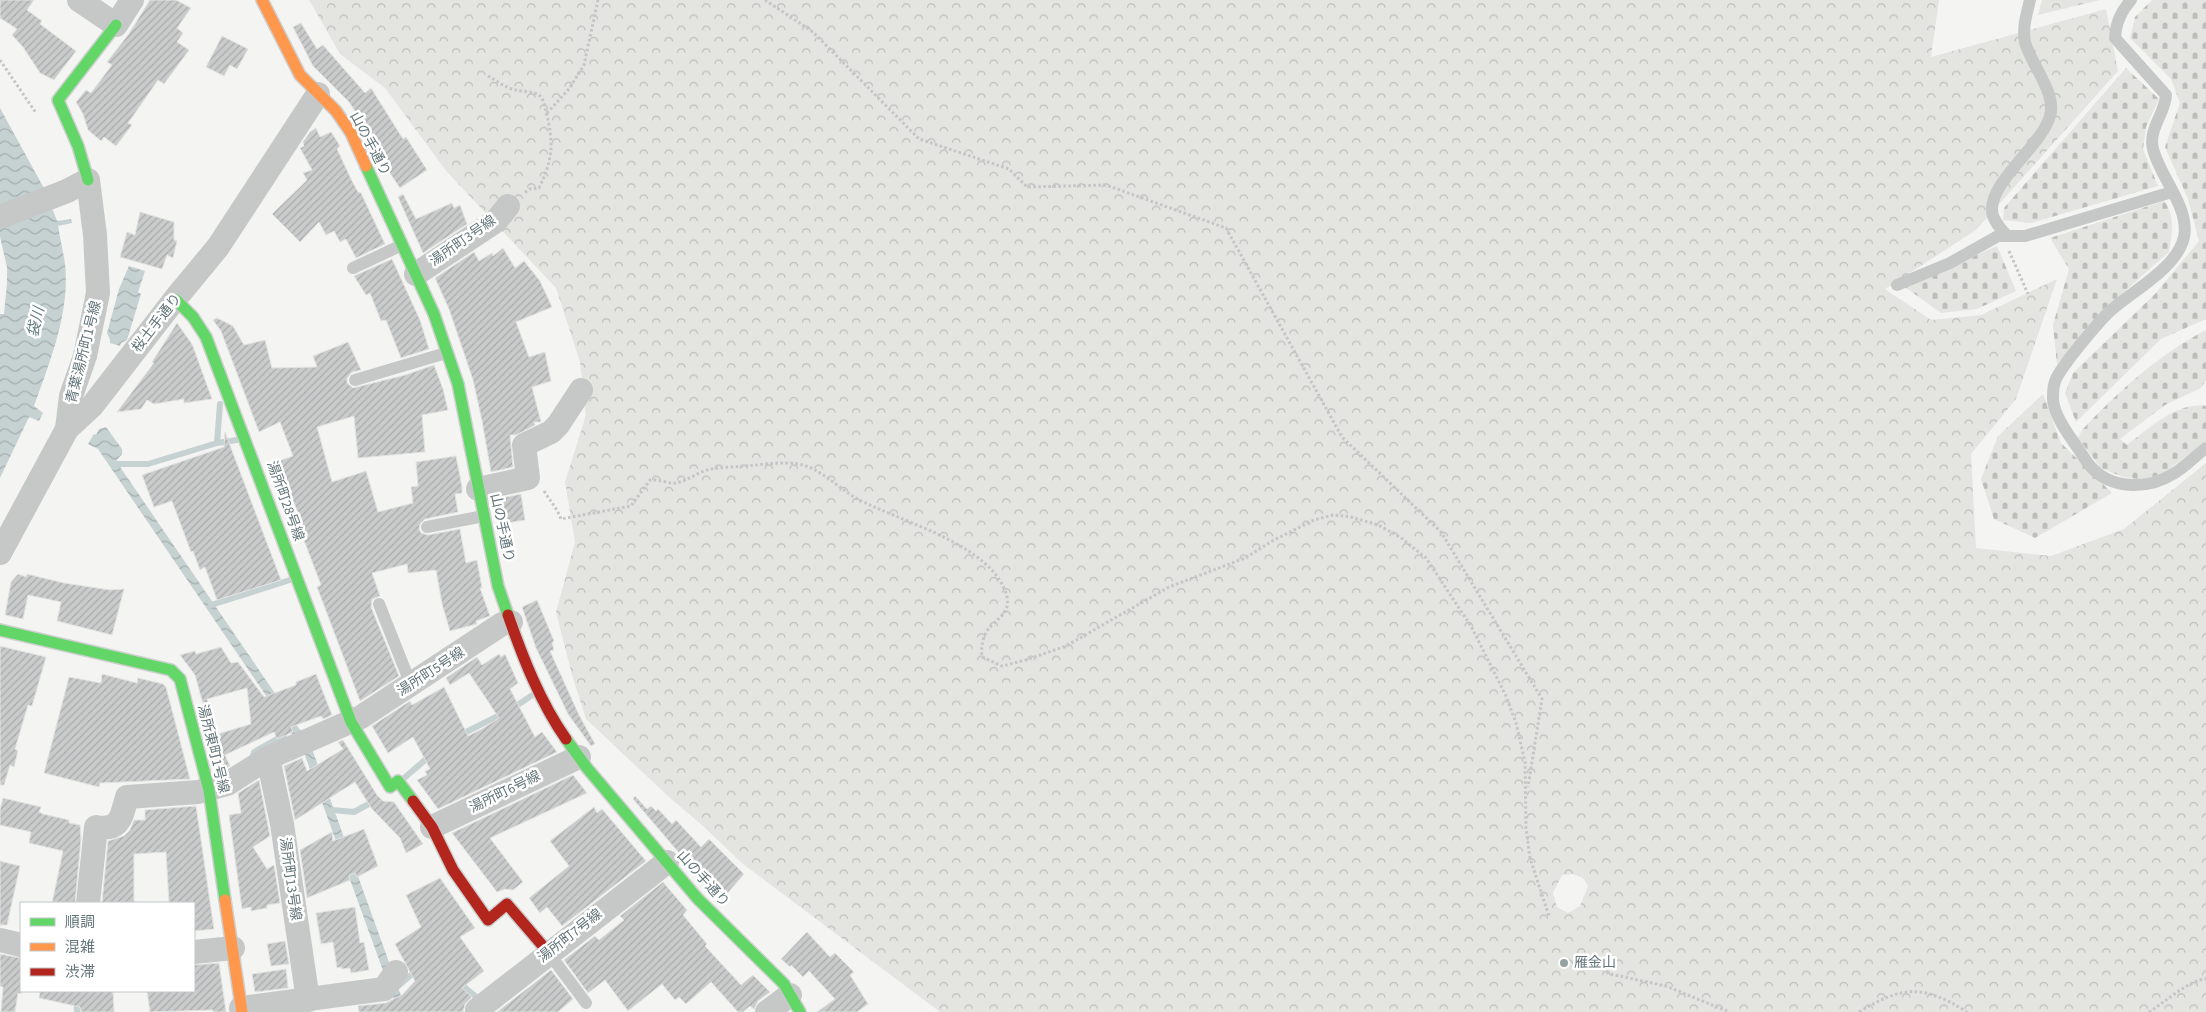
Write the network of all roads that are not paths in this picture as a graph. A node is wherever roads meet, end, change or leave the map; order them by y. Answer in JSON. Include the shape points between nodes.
{"nodes":[{"id":1,"x":79,"y":0,"type":"edge"},
{"id":2,"x":132,"y":0,"type":"edge"},
{"id":3,"x":262,"y":0,"type":"edge"},
{"id":4,"x":2030,"y":0,"type":"edge"},
{"id":5,"x":2131,"y":0,"type":"edge"},
{"id":6,"x":116,"y":25,"type":"junction"},
{"id":7,"x":318,"y":94,"type":"junction"},
{"id":8,"x":88,"y":180,"type":"junction"},
{"id":9,"x":2172,"y":192,"type":"junction"},
{"id":10,"x":508,"y":206,"type":"road end"},
{"id":11,"x":0,"y":217,"type":"edge"},
{"id":12,"x":2005,"y":236,"type":"junction"},
{"id":13,"x":402,"y":245,"type":"junction"},
{"id":14,"x":353,"y":268,"type":"dead end"},
{"id":15,"x":416,"y":274,"type":"junction"},
{"id":16,"x":1897,"y":284,"type":"dead end"},
{"id":17,"x":175,"y":299,"type":"junction"},
{"id":18,"x":446,"y":353,"type":"junction"},
{"id":19,"x":354,"y":380,"type":"dead end"},
{"id":20,"x":581,"y":390,"type":"dead end"},
{"id":21,"x":68,"y":429,"type":"junction"},
{"id":22,"x":2206,"y":448,"type":"edge"},
{"id":23,"x":478,"y":489,"type":"junction"},
{"id":24,"x":484,"y":516,"type":"junction"},
{"id":25,"x":427,"y":527,"type":"dead end"},
{"id":26,"x":0,"y":554,"type":"edge"},
{"id":27,"x":380,"y":604,"type":"dead end"},
{"id":28,"x":511,"y":622,"type":"junction"},
{"id":29,"x":0,"y":630,"type":"edge"},
{"id":30,"x":411,"y":685,"type":"junction"},
{"id":31,"x":351,"y":722,"type":"junction"},
{"id":32,"x":578,"y":756,"type":"junction"},
{"id":33,"x":268,"y":758,"type":"junction"},
{"id":34,"x":209,"y":790,"type":"junction"},
{"id":35,"x":432,"y":827,"type":"junction"},
{"id":36,"x":667,"y":862,"type":"junction"},
{"id":37,"x":88,"y":902,"type":"edge"},
{"id":38,"x":0,"y":940,"type":"edge"},
{"id":39,"x":20,"y":945,"type":"edge"},
{"id":40,"x":233,"y":948,"type":"junction"},
{"id":41,"x":195,"y":952,"type":"edge"},
{"id":42,"x":548,"y":952,"type":"junction"},
{"id":43,"x":390,"y":981,"type":"dead end"},
{"id":44,"x":308,"y":1000,"type":"junction"},
{"id":45,"x":363,"y":1002,"type":"edge"},
{"id":46,"x":586,"y":1002,"type":"dead end"},
{"id":47,"x":795,"y":1004,"type":"edge"},
{"id":48,"x":242,"y":1010,"type":"edge"},
{"id":49,"x":477,"y":1012,"type":"edge"},
{"id":50,"x":768,"y":1012,"type":"edge"}],
"edges":[{"from":1,"to":6,"type":"street"},
{"from":2,"to":6,"type":"street"},
{"from":3,"to":7,"type":"street","name":"山の手通り","via":[[300,75]]},
{"from":4,"to":12,"type":"lane","via":[[2025,40],[2052,99],[2051,115],[2046,127],[1994,199],[1995,222]]},
{"from":5,"to":9,"type":"lane","via":[[2116,24],[2115,38],[2166,95],[2166,104],[2152,134],[2153,149]]},
{"from":6,"to":8,"type":"street","via":[[58,100],[78,146]]},
{"from":7,"to":13,"type":"street","name":"山の手通り","via":[[336,111],[351,133]]},
{"from":7,"to":17,"type":"street","name":"桜土手通り","via":[[218,247]]},
{"from":8,"to":11,"type":"street"},
{"from":8,"to":21,"type":"street","name":"青葉湯所町1号線","via":[[96,235],[98,293],[87,347],[71,396]]},
{"from":9,"to":12,"type":"lane","via":[[2025,236]]},
{"from":9,"to":22,"type":"lane","via":[[2184,215],[2184,237],[2176,254],[2107,314],[2056,380],[2052,399],[2060,421],[2088,462],[2114,482],[2141,486],[2173,474]]},
{"from":10,"to":15,"type":"street","name":"湯所町3号線","via":[[496,221]]},
{"from":12,"to":16,"type":"lane","via":[[1998,236],[1950,263]]},
{"from":13,"to":14,"type":"lane"},
{"from":13,"to":15,"type":"street","name":"山の手通り"},
{"from":15,"to":18,"type":"street","name":"山の手通り","via":[[434,314]]},
{"from":17,"to":21,"type":"street","name":"桜土手通り","via":[[92,406]]},
{"from":17,"to":31,"type":"street","name":"湯所町28号線","via":[[206,337]]},
{"from":18,"to":19,"type":"lane"},
{"from":18,"to":23,"type":"street","name":"山の手通り","via":[[458,384]]},
{"from":20,"to":23,"type":"street","via":[[551,432],[524,445],[528,478]]},
{"from":21,"to":26,"type":"street","name":"桜土手通り"},
{"from":23,"to":24,"type":"street","name":"山の手通り"},
{"from":24,"to":25,"type":"lane"},
{"from":24,"to":28,"type":"street","name":"山の手通り","via":[[498,586]]},
{"from":27,"to":30,"type":"lane"},
{"from":28,"to":30,"type":"street","name":"湯所町5号線","via":[[502,624]]},
{"from":28,"to":32,"type":"street","name":"山の手通り","via":[[522,654],[554,722]]},
{"from":29,"to":34,"type":"street","name":"湯所東町1号線","via":[[170,670],[180,679]]},
{"from":30,"to":31,"type":"street","name":"湯所町5号線"},
{"from":31,"to":33,"type":"street","name":"湯所町5号線"},
{"from":31,"to":35,"type":"street","name":"湯所町28号線","via":[[390,787],[398,780]]},
{"from":32,"to":35,"type":"street","name":"湯所町6号線"},
{"from":32,"to":36,"type":"street","name":"山の手通り"},
{"from":33,"to":34,"type":"street","name":"湯所町5号線","via":[[227,784]]},
{"from":33,"to":44,"type":"street","name":"湯所町13号線","via":[[282,824]]},
{"from":34,"to":37,"type":"street","name":"湯所町5号線","via":[[127,797],[114,827],[96,828]]},
{"from":34,"to":40,"type":"street","name":"湯所東町1号線"},
{"from":35,"to":42,"type":"street","via":[[453,870],[488,920],[507,904]]},
{"from":36,"to":42,"type":"street","name":"湯所町7号線"},
{"from":36,"to":47,"type":"street","name":"山の手通り","via":[[698,898],[784,984]]},
{"from":38,"to":39,"type":"street"},
{"from":40,"to":41,"type":"street"},
{"from":40,"to":48,"type":"street","name":"湯所東町1号線"},
{"from":42,"to":46,"type":"lane"},
{"from":42,"to":49,"type":"street","name":"湯所町7号線"},
{"from":43,"to":45,"type":"street"},
{"from":44,"to":45,"type":"street"},
{"from":44,"to":48,"type":"street"},
{"from":47,"to":50,"type":"street"}]}
